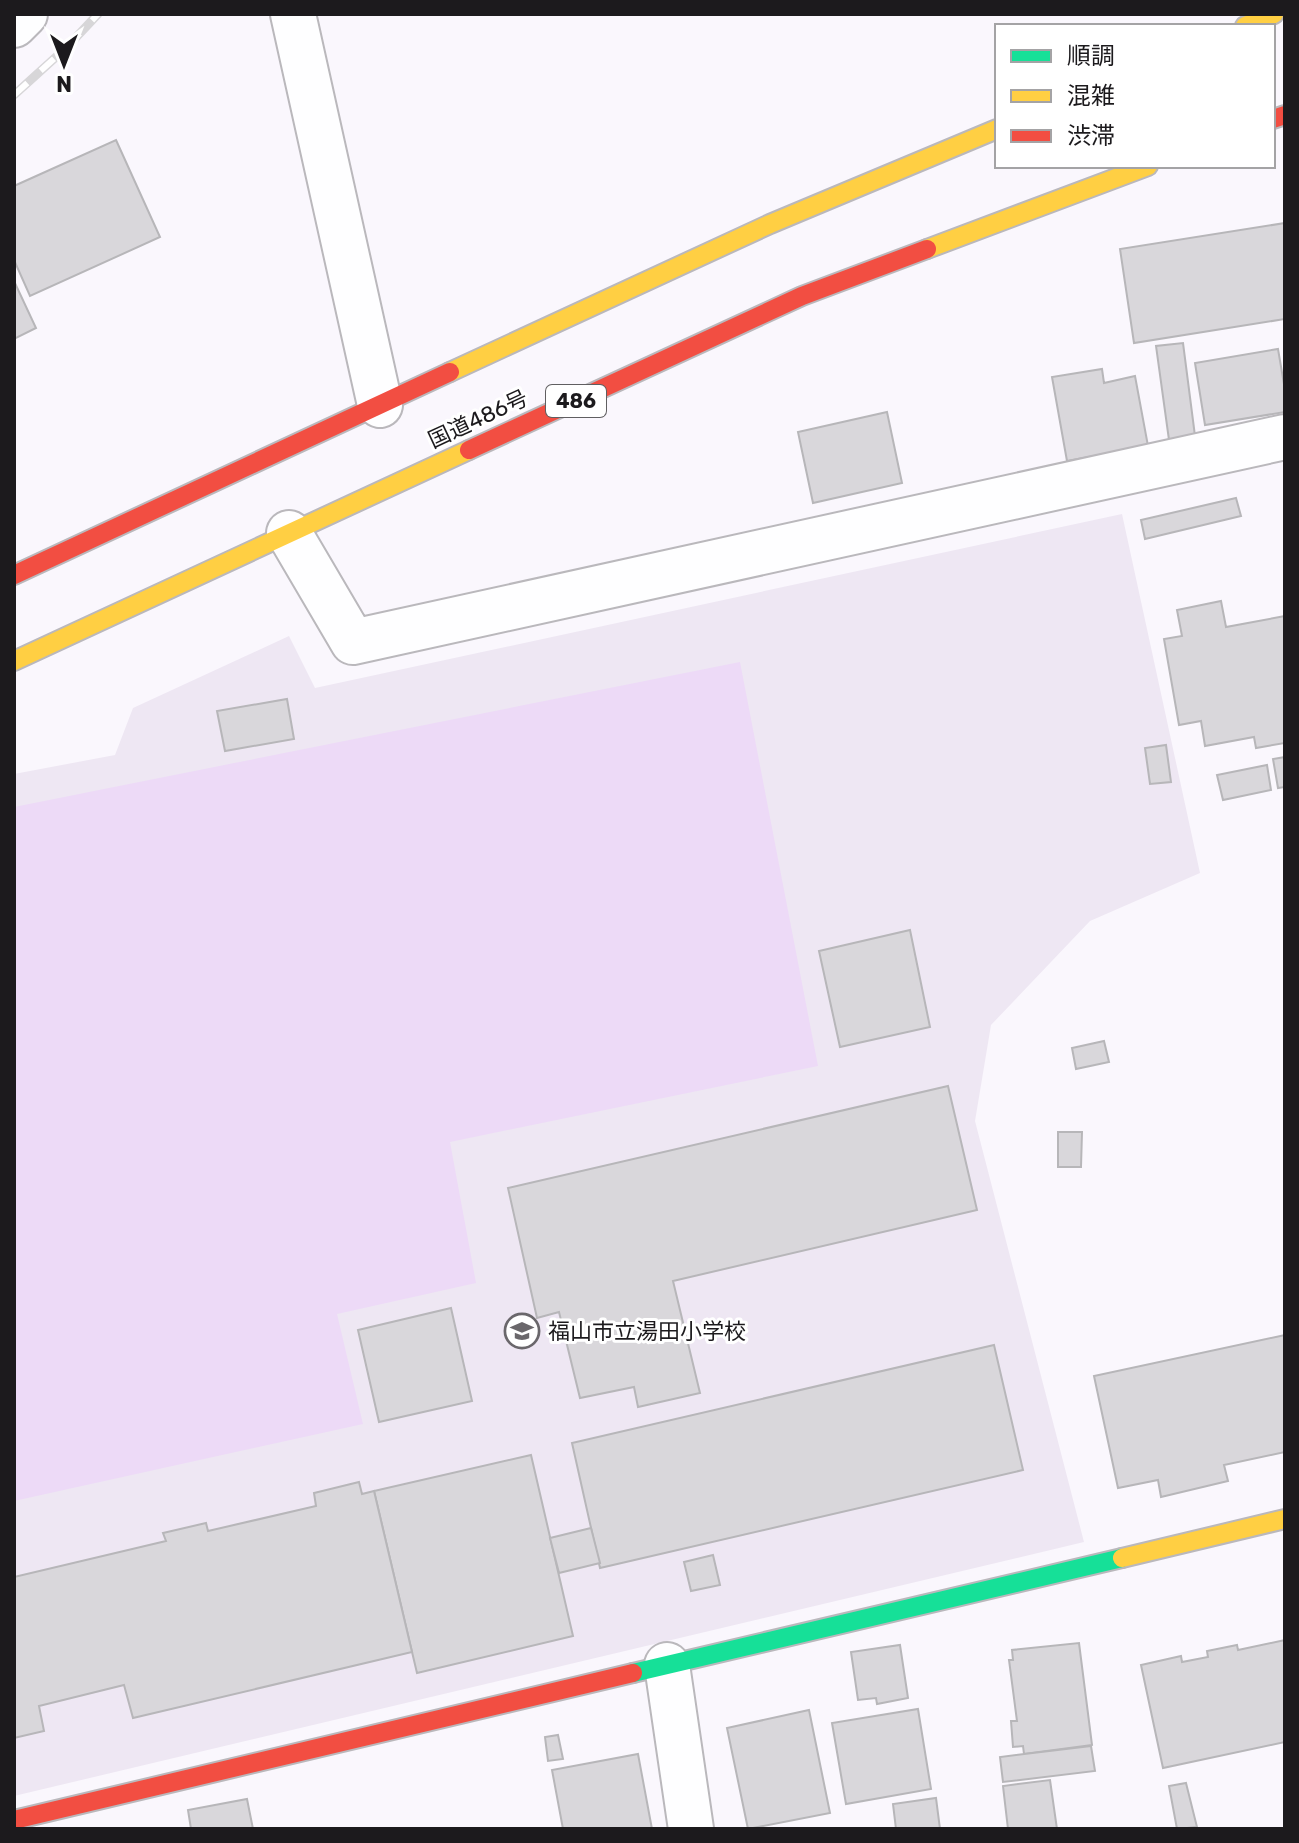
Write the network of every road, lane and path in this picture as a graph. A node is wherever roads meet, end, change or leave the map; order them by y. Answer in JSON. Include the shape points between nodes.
{"nodes":[{"id":1,"x":25,"y":14,"type":"edge"},
{"id":2,"x":293,"y":14,"type":"edge"},
{"id":3,"x":1274,"y":14,"type":"edge"},
{"id":4,"x":1250,"y":24,"type":"edge"},
{"id":5,"x":14,"y":25,"type":"edge"},
{"id":6,"x":995,"y":130,"type":"edge"},
{"id":7,"x":1143,"y":168,"type":"edge"},
{"id":8,"x":380,"y":405,"type":"junction"},
{"id":9,"x":1285,"y":437,"type":"edge"},
{"id":10,"x":289,"y":533,"type":"junction"},
{"id":11,"x":14,"y":575,"type":"edge"},
{"id":12,"x":14,"y":661,"type":"edge"},
{"id":13,"x":1285,"y":1519,"type":"edge"},
{"id":14,"x":667,"y":1665,"type":"junction"},
{"id":15,"x":14,"y":1820,"type":"edge"},
{"id":16,"x":691,"y":1829,"type":"edge"}],
"edges":[{"from":1,"to":5,"type":"street"},
{"from":2,"to":8,"type":"street"},
{"from":3,"to":4,"type":"main road"},
{"from":6,"to":8,"type":"main road","via":[[770,224]]},
{"from":7,"to":10,"type":"main road","name":"国道486号","number":"486","via":[[802,296]]},
{"from":8,"to":11,"type":"main road"},
{"from":9,"to":10,"type":"street","via":[[353,642]]},
{"from":10,"to":12,"type":"main road","name":"国道486号","number":"486"},
{"from":13,"to":14,"type":"main road"},
{"from":14,"to":15,"type":"main road"},
{"from":14,"to":16,"type":"street"}]}
